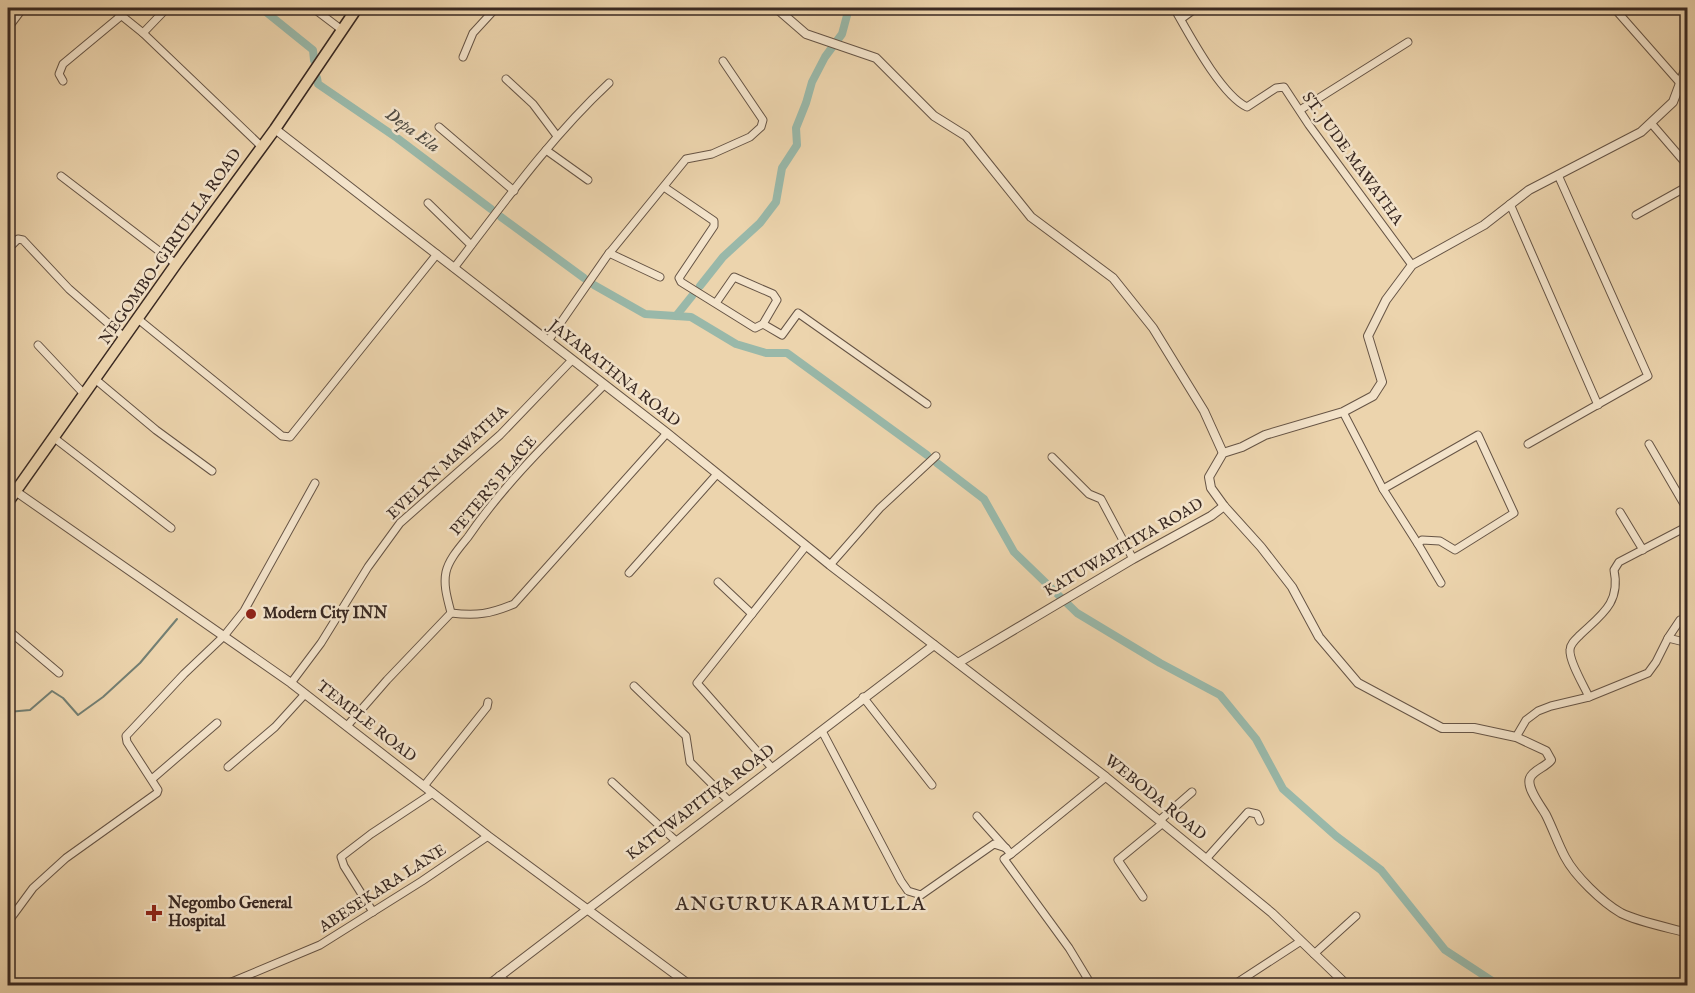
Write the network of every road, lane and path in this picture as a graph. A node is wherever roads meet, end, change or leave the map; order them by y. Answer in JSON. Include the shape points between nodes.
{"nodes":[{"id":1,"x":24,"y":8,"type":"edge"},
{"id":2,"x":112,"y":8,"type":"edge"},
{"id":3,"x":166,"y":8,"type":"edge"},
{"id":4,"x":313,"y":8,"type":"edge"},
{"id":5,"x":357,"y":8,"type":"edge"},
{"id":6,"x":496,"y":8,"type":"edge"},
{"id":7,"x":776,"y":8,"type":"edge"},
{"id":8,"x":1174,"y":8,"type":"edge"},
{"id":9,"x":1196,"y":8,"type":"edge"},
{"id":10,"x":1614,"y":8,"type":"edge"},
{"id":11,"x":122,"y":15,"type":"junction"},
{"id":12,"x":1181,"y":19,"type":"junction"},
{"id":13,"x":8,"y":28,"type":"edge"},
{"id":14,"x":342,"y":30,"type":"junction"},
{"id":15,"x":143,"y":33,"type":"junction"},
{"id":16,"x":1408,"y":42,"type":"dead end"},
{"id":17,"x":1688,"y":43,"type":"edge"},
{"id":18,"x":463,"y":57,"type":"dead end"},
{"id":19,"x":723,"y":61,"type":"dead end"},
{"id":20,"x":1686,"y":71,"type":"edge"},
{"id":21,"x":506,"y":79,"type":"dead end"},
{"id":22,"x":63,"y":81,"type":"dead end"},
{"id":23,"x":609,"y":83,"type":"dead end"},
{"id":24,"x":1680,"y":83,"type":"junction"},
{"id":25,"x":1300,"y":110,"type":"junction"},
{"id":26,"x":1651,"y":123,"type":"junction"},
{"id":27,"x":439,"y":127,"type":"dead end"},
{"id":28,"x":274,"y":129,"type":"junction"},
{"id":29,"x":557,"y":136,"type":"junction"},
{"id":30,"x":261,"y":146,"type":"junction"},
{"id":31,"x":546,"y":150,"type":"junction"},
{"id":32,"x":1688,"y":165,"type":"edge"},
{"id":33,"x":1558,"y":175,"type":"junction"},
{"id":34,"x":61,"y":176,"type":"dead end"},
{"id":35,"x":588,"y":180,"type":"dead end"},
{"id":36,"x":1688,"y":186,"type":"edge"},
{"id":37,"x":664,"y":187,"type":"junction"},
{"id":38,"x":514,"y":191,"type":"junction"},
{"id":39,"x":428,"y":204,"type":"dead end"},
{"id":40,"x":1510,"y":204,"type":"junction"},
{"id":41,"x":1636,"y":215,"type":"dead end"},
{"id":42,"x":471,"y":245,"type":"junction"},
{"id":43,"x":8,"y":249,"type":"edge"},
{"id":44,"x":609,"y":253,"type":"junction"},
{"id":45,"x":437,"y":254,"type":"junction"},
{"id":46,"x":176,"y":264,"type":"junction"},
{"id":47,"x":1412,"y":265,"type":"junction"},
{"id":48,"x":454,"y":268,"type":"junction"},
{"id":49,"x":660,"y":277,"type":"dead end"},
{"id":50,"x":716,"y":303,"type":"junction"},
{"id":51,"x":138,"y":319,"type":"junction"},
{"id":52,"x":763,"y":324,"type":"junction"},
{"id":53,"x":125,"y":338,"type":"junction"},
{"id":54,"x":548,"y":341,"type":"junction"},
{"id":55,"x":38,"y":345,"type":"dead end"},
{"id":56,"x":572,"y":360,"type":"junction"},
{"id":57,"x":95,"y":380,"type":"junction"},
{"id":58,"x":603,"y":386,"type":"junction"},
{"id":59,"x":84,"y":394,"type":"junction"},
{"id":60,"x":927,"y":404,"type":"dead end"},
{"id":61,"x":1598,"y":405,"type":"junction"},
{"id":62,"x":1343,"y":412,"type":"junction"},
{"id":63,"x":667,"y":433,"type":"junction"},
{"id":64,"x":53,"y":437,"type":"junction"},
{"id":65,"x":1528,"y":444,"type":"dead end"},
{"id":66,"x":1649,"y":444,"type":"dead end"},
{"id":67,"x":1223,"y":453,"type":"junction"},
{"id":68,"x":936,"y":456,"type":"dead end"},
{"id":69,"x":1052,"y":457,"type":"dead end"},
{"id":70,"x":212,"y":471,"type":"dead end"},
{"id":71,"x":717,"y":474,"type":"junction"},
{"id":72,"x":315,"y":483,"type":"dead end"},
{"id":73,"x":11,"y":488,"type":"edge"},
{"id":74,"x":1383,"y":489,"type":"junction"},
{"id":75,"x":8,"y":502,"type":"edge"},
{"id":76,"x":1224,"y":506,"type":"junction"},
{"id":77,"x":1688,"y":511,"type":"edge"},
{"id":78,"x":1620,"y":512,"type":"dead end"},
{"id":79,"x":1688,"y":526,"type":"edge"},
{"id":80,"x":171,"y":528,"type":"dead end"},
{"id":81,"x":1418,"y":543,"type":"junction"},
{"id":82,"x":806,"y":546,"type":"junction"},
{"id":83,"x":1642,"y":550,"type":"junction"},
{"id":84,"x":1133,"y":559,"type":"junction"},
{"id":85,"x":830,"y":564,"type":"junction"},
{"id":86,"x":628,"y":573,"type":"dead end"},
{"id":87,"x":718,"y":582,"type":"dead end"},
{"id":88,"x":1441,"y":583,"type":"dead end"},
{"id":89,"x":451,"y":613,"type":"junction"},
{"id":90,"x":752,"y":614,"type":"junction"},
{"id":91,"x":1680,"y":620,"type":"dead end"},
{"id":92,"x":8,"y":630,"type":"edge"},
{"id":93,"x":224,"y":636,"type":"junction"},
{"id":94,"x":1668,"y":638,"type":"junction"},
{"id":95,"x":1688,"y":643,"type":"edge"},
{"id":96,"x":934,"y":645,"type":"junction"},
{"id":97,"x":958,"y":663,"type":"junction"},
{"id":98,"x":59,"y":673,"type":"dead end"},
{"id":99,"x":291,"y":683,"type":"junction"},
{"id":100,"x":634,"y":686,"type":"dead end"},
{"id":101,"x":305,"y":694,"type":"junction"},
{"id":102,"x":863,"y":697,"type":"junction"},
{"id":103,"x":1589,"y":697,"type":"junction"},
{"id":104,"x":488,"y":702,"type":"dead end"},
{"id":105,"x":217,"y":723,"type":"dead end"},
{"id":106,"x":347,"y":726,"type":"junction"},
{"id":107,"x":822,"y":731,"type":"junction"},
{"id":108,"x":1516,"y":737,"type":"junction"},
{"id":109,"x":228,"y":767,"type":"dead end"},
{"id":110,"x":772,"y":768,"type":"junction"},
{"id":111,"x":1106,"y":777,"type":"junction"},
{"id":112,"x":152,"y":779,"type":"junction"},
{"id":113,"x":612,"y":782,"type":"dead end"},
{"id":114,"x":932,"y":785,"type":"dead end"},
{"id":115,"x":424,"y":786,"type":"junction"},
{"id":116,"x":1192,"y":792,"type":"dead end"},
{"id":117,"x":433,"y":793,"type":"junction"},
{"id":118,"x":729,"y":801,"type":"junction"},
{"id":119,"x":977,"y":816,"type":"dead end"},
{"id":120,"x":1162,"y":821,"type":"junction"},
{"id":121,"x":1260,"y":821,"type":"dead end"},
{"id":122,"x":488,"y":836,"type":"junction"},
{"id":123,"x":676,"y":841,"type":"junction"},
{"id":124,"x":1006,"y":848,"type":"junction"},
{"id":125,"x":1011,"y":854,"type":"junction"},
{"id":126,"x":1206,"y":859,"type":"junction"},
{"id":127,"x":1143,"y":897,"type":"dead end"},
{"id":128,"x":586,"y":909,"type":"junction"},
{"id":129,"x":373,"y":912,"type":"junction"},
{"id":130,"x":1356,"y":916,"type":"dead end"},
{"id":131,"x":8,"y":922,"type":"edge"},
{"id":132,"x":1688,"y":933,"type":"edge"},
{"id":133,"x":1301,"y":941,"type":"junction"},
{"id":134,"x":1314,"y":954,"type":"junction"},
{"id":135,"x":499,"y":976,"type":"junction"},
{"id":136,"x":222,"y":986,"type":"edge"},
{"id":137,"x":487,"y":986,"type":"edge"},
{"id":138,"x":512,"y":986,"type":"edge"},
{"id":139,"x":691,"y":986,"type":"edge"},
{"id":140,"x":1092,"y":986,"type":"edge"},
{"id":141,"x":1232,"y":986,"type":"edge"},
{"id":142,"x":1348,"y":986,"type":"edge"}],
"edges":[{"from":1,"to":13,"type":"street"},
{"from":2,"to":11,"type":"street"},
{"from":3,"to":15,"type":"street"},
{"from":4,"to":14,"type":"street"},
{"from":5,"to":14,"type":"main road","name":"NEGOMBO-GIRIULLA ROAD"},
{"from":6,"to":18,"type":"street","via":[[473,33]]},
{"from":7,"to":67,"type":"street","via":[[806,34],[876,58],[934,116],[966,136],[1031,216],[1113,278],[1153,328],[1204,411]]},
{"from":8,"to":12,"type":"street","name":"ST. JUDE MAWATHA"},
{"from":9,"to":12,"type":"street"},
{"from":10,"to":24,"type":"street"},
{"from":11,"to":15,"type":"street"},
{"from":11,"to":22,"type":"street","via":[[63,64],[59,74]]},
{"from":12,"to":25,"type":"street","name":"ST. JUDE MAWATHA","via":[[1224,88],[1240,103],[1247,106],[1284,87]]},
{"from":14,"to":28,"type":"main road","name":"NEGOMBO-GIRIULLA ROAD"},
{"from":15,"to":30,"type":"street"},
{"from":16,"to":25,"type":"street"},
{"from":17,"to":20,"type":"street"},
{"from":19,"to":37,"type":"street","via":[[763,120],[761,127],[750,137],[712,154],[686,159]]},
{"from":20,"to":24,"type":"street"},
{"from":21,"to":29,"type":"street","via":[[533,104]]},
{"from":23,"to":29,"type":"street"},
{"from":24,"to":26,"type":"street","via":[[1672,102]]},
{"from":25,"to":47,"type":"street","name":"ST. JUDE MAWATHA"},
{"from":26,"to":32,"type":"street"},
{"from":26,"to":33,"type":"street"},
{"from":27,"to":38,"type":"street"},
{"from":28,"to":30,"type":"main road","name":"NEGOMBO-GIRIULLA ROAD"},
{"from":28,"to":45,"type":"street","name":"JAYARATHNA ROAD"},
{"from":29,"to":31,"type":"street"},
{"from":30,"to":46,"type":"main road","name":"NEGOMBO-GIRIULLA ROAD"},
{"from":31,"to":35,"type":"street"},
{"from":31,"to":38,"type":"street"},
{"from":33,"to":40,"type":"street"},
{"from":33,"to":61,"type":"street","via":[[1647,376]]},
{"from":34,"to":46,"type":"street"},
{"from":36,"to":41,"type":"street"},
{"from":37,"to":44,"type":"street"},
{"from":37,"to":50,"type":"street","via":[[714,221],[679,278]]},
{"from":38,"to":42,"type":"street"},
{"from":39,"to":42,"type":"street"},
{"from":40,"to":47,"type":"street","via":[[1484,225]]},
{"from":40,"to":61,"type":"street"},
{"from":42,"to":48,"type":"street"},
{"from":43,"to":53,"type":"street","via":[[18,239],[23,240],[69,289]]},
{"from":44,"to":49,"type":"street"},
{"from":44,"to":54,"type":"street"},
{"from":45,"to":48,"type":"street","name":"JAYARATHNA ROAD"},
{"from":45,"to":51,"type":"street","via":[[290,437],[282,436]]},
{"from":46,"to":51,"type":"main road","name":"NEGOMBO-GIRIULLA ROAD"},
{"from":47,"to":62,"type":"street","via":[[1386,300],[1368,336],[1382,382],[1379,389]]},
{"from":48,"to":54,"type":"street","name":"JAYARATHNA ROAD"},
{"from":50,"to":52,"type":"street","via":[[755,328]]},
{"from":50,"to":52,"type":"street","via":[[734,278],[773,294],[777,300]]},
{"from":51,"to":53,"type":"main road","name":"NEGOMBO-GIRIULLA ROAD"},
{"from":52,"to":60,"type":"street","via":[[782,335],[798,313]]},
{"from":53,"to":57,"type":"main road","name":"NEGOMBO-GIRIULLA ROAD"},
{"from":54,"to":56,"type":"street","name":"JAYARATHNA ROAD"},
{"from":55,"to":59,"type":"street"},
{"from":56,"to":58,"type":"street","name":"JAYARATHNA ROAD"},
{"from":56,"to":99,"type":"street","name":"EVELYN MAWATHA","via":[[500,435],[400,523]]},
{"from":57,"to":59,"type":"main road","name":"NEGOMBO-GIRIULLA ROAD"},
{"from":57,"to":70,"type":"street"},
{"from":58,"to":63,"type":"street","name":"JAYARATHNA ROAD"},
{"from":58,"to":89,"type":"street","name":"PETER'S PLACE","via":[[536,454],[479,520],[452,559],[446,572]]},
{"from":59,"to":64,"type":"main road","name":"NEGOMBO-GIRIULLA ROAD"},
{"from":61,"to":65,"type":"street"},
{"from":62,"to":67,"type":"street","via":[[1265,435]]},
{"from":62,"to":74,"type":"street"},
{"from":63,"to":71,"type":"street","name":"JAYARATHNA ROAD"},
{"from":63,"to":89,"type":"street","via":[[514,604],[474,616]]},
{"from":64,"to":73,"type":"main road","name":"NEGOMBO-GIRIULLA ROAD"},
{"from":64,"to":80,"type":"street"},
{"from":66,"to":77,"type":"street"},
{"from":67,"to":76,"type":"street","name":"KATUWAPITIYA ROAD","via":[[1209,477],[1211,488]]},
{"from":68,"to":85,"type":"street","via":[[880,508]]},
{"from":69,"to":84,"type":"street","via":[[1089,494],[1101,499]]},
{"from":71,"to":82,"type":"street","name":"JAYARATHNA ROAD"},
{"from":71,"to":86,"type":"street"},
{"from":72,"to":93,"type":"street","via":[[244,611]]},
{"from":73,"to":75,"type":"main road","name":"NEGOMBO-GIRIULLA ROAD"},
{"from":73,"to":93,"type":"street","name":"TEMPLE ROAD"},
{"from":74,"to":81,"type":"street"},
{"from":74,"to":81,"type":"street","via":[[1478,435],[1514,513],[1455,550],[1440,541]]},
{"from":76,"to":84,"type":"street","name":"KATUWAPITIYA ROAD"},
{"from":76,"to":108,"type":"street","via":[[1292,587],[1319,637],[1358,683],[1442,728],[1474,728]]},
{"from":78,"to":83,"type":"street"},
{"from":79,"to":83,"type":"street"},
{"from":81,"to":88,"type":"street"},
{"from":82,"to":85,"type":"street","name":"JAYARATHNA ROAD"},
{"from":82,"to":90,"type":"street"},
{"from":83,"to":103,"type":"street","via":[[1619,562],[1614,570],[1614,595],[1608,609],[1575,639],[1570,649]]},
{"from":84,"to":97,"type":"street","name":"KATUWAPITIYA ROAD"},
{"from":85,"to":96,"type":"street","name":"JAYARATHNA ROAD"},
{"from":87,"to":90,"type":"street"},
{"from":89,"to":106,"type":"street"},
{"from":90,"to":110,"type":"street","via":[[697,683]]},
{"from":91,"to":94,"type":"street"},
{"from":92,"to":98,"type":"street"},
{"from":93,"to":99,"type":"street","name":"TEMPLE ROAD"},
{"from":93,"to":112,"type":"street","via":[[126,736]]},
{"from":94,"to":95,"type":"street"},
{"from":94,"to":103,"type":"street","via":[[1648,673]]},
{"from":96,"to":97,"type":"street","name":"WEBODA ROAD"},
{"from":96,"to":102,"type":"street","name":"KATUWAPITIYA ROAD"},
{"from":97,"to":111,"type":"street","name":"WEBODA ROAD"},
{"from":99,"to":101,"type":"street","name":"TEMPLE ROAD"},
{"from":100,"to":118,"type":"street","via":[[686,736],[690,762]]},
{"from":101,"to":106,"type":"street","name":"TEMPLE ROAD"},
{"from":101,"to":109,"type":"street","via":[[275,727]]},
{"from":102,"to":107,"type":"street","name":"KATUWAPITIYA ROAD"},
{"from":102,"to":114,"type":"street"},
{"from":103,"to":108,"type":"street","via":[[1538,711],[1526,720]]},
{"from":104,"to":115,"type":"street"},
{"from":105,"to":112,"type":"street"},
{"from":106,"to":115,"type":"street","name":"TEMPLE ROAD"},
{"from":107,"to":110,"type":"street","name":"KATUWAPITIYA ROAD"},
{"from":107,"to":124,"type":"street","via":[[908,891],[921,895],[994,844]]},
{"from":108,"to":132,"type":"street","via":[[1550,755],[1547,765],[1529,779],[1530,787],[1566,859],[1579,876],[1621,913]]},
{"from":110,"to":118,"type":"street","name":"KATUWAPITIYA ROAD"},
{"from":111,"to":120,"type":"street","name":"WEBODA ROAD"},
{"from":111,"to":125,"type":"street"},
{"from":112,"to":131,"type":"street","via":[[157,794],[66,858],[33,888]]},
{"from":113,"to":123,"type":"street"},
{"from":115,"to":117,"type":"street","name":"TEMPLE ROAD"},
{"from":116,"to":120,"type":"street"},
{"from":117,"to":122,"type":"street","name":"TEMPLE ROAD"},
{"from":117,"to":129,"type":"street","via":[[341,857]]},
{"from":118,"to":123,"type":"street","name":"KATUWAPITIYA ROAD"},
{"from":119,"to":124,"type":"street"},
{"from":120,"to":126,"type":"street","name":"WEBODA ROAD"},
{"from":120,"to":127,"type":"street","via":[[1118,860]]},
{"from":121,"to":126,"type":"street","via":[[1257,814],[1248,813]]},
{"from":122,"to":128,"type":"street","name":"TEMPLE ROAD"},
{"from":122,"to":129,"type":"street","name":"ABESEKARA LANE"},
{"from":123,"to":128,"type":"street","name":"KATUWAPITIYA ROAD"},
{"from":124,"to":125,"type":"street"},
{"from":125,"to":140,"type":"street","via":[[1004,859]]},
{"from":126,"to":133,"type":"street","name":"WEBODA ROAD"},
{"from":128,"to":135,"type":"street","name":"KATUWAPITIYA ROAD"},
{"from":128,"to":139,"type":"street","name":"TEMPLE ROAD"},
{"from":129,"to":136,"type":"street","name":"ABESEKARA LANE","via":[[320,945]]},
{"from":130,"to":134,"type":"street"},
{"from":133,"to":134,"type":"street","name":"WEBODA ROAD"},
{"from":133,"to":141,"type":"street"},
{"from":134,"to":142,"type":"street","name":"WEBODA ROAD"},
{"from":135,"to":137,"type":"street","name":"KATUWAPITIYA ROAD"},
{"from":135,"to":138,"type":"street"}]}
